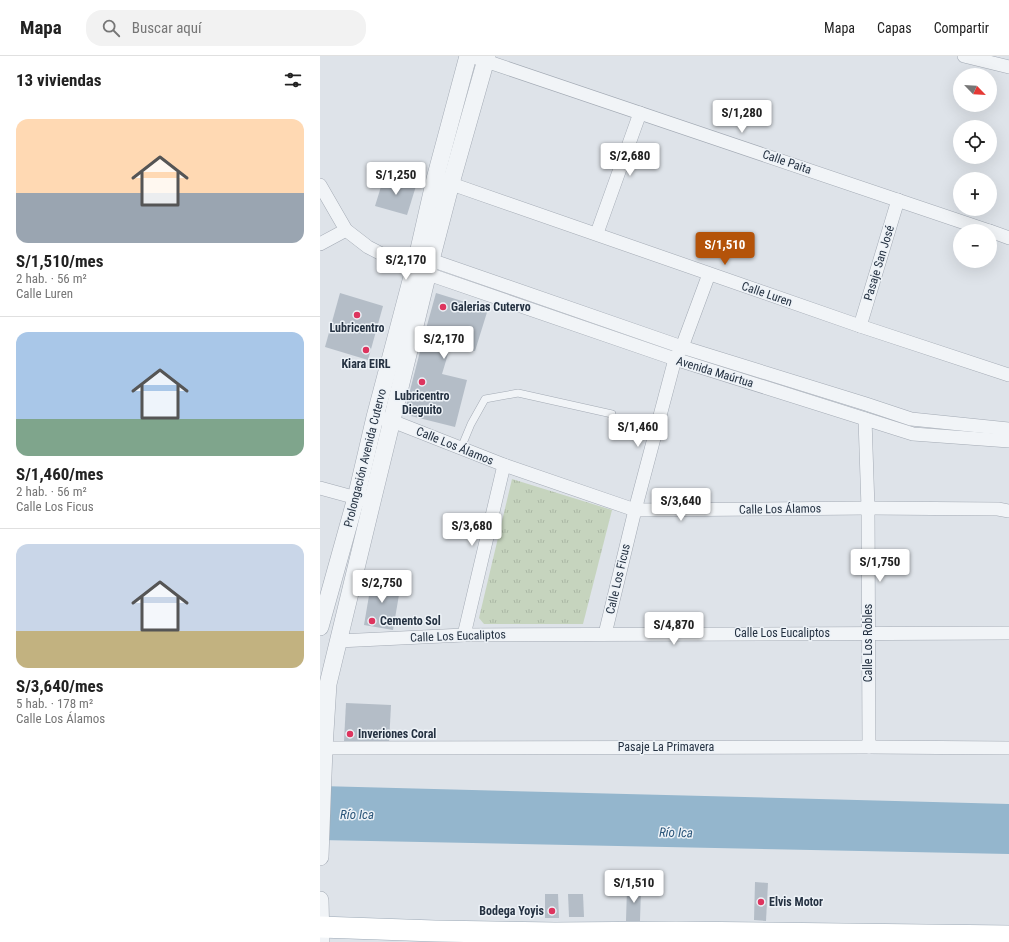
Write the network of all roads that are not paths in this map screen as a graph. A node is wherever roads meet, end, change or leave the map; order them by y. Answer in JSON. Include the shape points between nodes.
{"nodes":[{"id":1,"x":468,"y":56,"type":"edge"},
{"id":2,"x":966,"y":56,"type":"edge"},
{"id":3,"x":482,"y":58,"type":"edge"},
{"id":4,"x":1009,"y":67,"type":"edge"},
{"id":5,"x":640,"y":113,"type":"junction"},
{"id":6,"x":443,"y":181,"type":"junction"},
{"id":7,"x":320,"y":185,"type":"edge"},
{"id":8,"x":898,"y":200,"type":"junction"},
{"id":9,"x":968,"y":224,"type":"edge"},
{"id":10,"x":346,"y":230,"type":"junction"},
{"id":11,"x":597,"y":233,"type":"junction"},
{"id":12,"x":997,"y":234,"type":"edge"},
{"id":13,"x":1009,"y":238,"type":"edge"},
{"id":14,"x":320,"y":244,"type":"edge"},
{"id":15,"x":422,"y":266,"type":"junction"},
{"id":16,"x":709,"y":274,"type":"junction"},
{"id":17,"x":860,"y":326,"type":"junction"},
{"id":18,"x":682,"y":347,"type":"junction"},
{"id":19,"x":675,"y":359,"type":"junction"},
{"id":20,"x":1009,"y":375,"type":"edge"},
{"id":21,"x":612,"y":414,"type":"dead end"},
{"id":22,"x":384,"y":419,"type":"junction"},
{"id":23,"x":865,"y":419,"type":"junction"},
{"id":24,"x":1009,"y":429,"type":"edge"},
{"id":25,"x":1009,"y":441,"type":"edge"},
{"id":26,"x":462,"y":448,"type":"junction"},
{"id":27,"x":504,"y":465,"type":"junction"},
{"id":28,"x":320,"y":488,"type":"edge"},
{"id":29,"x":364,"y":500,"type":"junction"},
{"id":30,"x":868,"y":508,"type":"junction"},
{"id":31,"x":635,"y":510,"type":"junction"},
{"id":32,"x":1009,"y":511,"type":"edge"},
{"id":33,"x":320,"y":627,"type":"edge"},
{"id":34,"x":868,"y":633,"type":"junction"},
{"id":35,"x":1009,"y":633,"type":"edge"},
{"id":36,"x":606,"y":634,"type":"junction"},
{"id":37,"x":464,"y":635,"type":"junction"},
{"id":38,"x":338,"y":641,"type":"junction"},
{"id":39,"x":869,"y":747,"type":"junction"},
{"id":40,"x":1009,"y":748,"type":"edge"},
{"id":41,"x":324,"y":754,"type":"junction"},
{"id":42,"x":320,"y":857,"type":"edge"},
{"id":43,"x":320,"y":900,"type":"edge"},
{"id":44,"x":320,"y":927,"type":"edge"},
{"id":45,"x":435,"y":936,"type":"edge"},
{"id":46,"x":1009,"y":936,"type":"edge"},
{"id":47,"x":676,"y":937,"type":"edge"},
{"id":48,"x":555,"y":938,"type":"edge"},
{"id":49,"x":789,"y":938,"type":"edge"},
{"id":50,"x":907,"y":938,"type":"edge"},
{"id":51,"x":321,"y":942,"type":"edge"}],
"edges":[{"from":1,"to":6,"type":"street","name":"Prolongación Avenida Cutervo"},
{"from":2,"to":4,"type":"street"},
{"from":3,"to":5,"type":"street","name":"Calle Paita"},
{"from":3,"to":6,"type":"street","name":"Prolongación Avenida Cutervo"},
{"from":5,"to":8,"type":"street","name":"Calle Paita"},
{"from":5,"to":11,"type":"street"},
{"from":6,"to":11,"type":"street","name":"Calle Luren"},
{"from":6,"to":15,"type":"street","name":"Prolongación Avenida Cutervo"},
{"from":7,"to":10,"type":"street"},
{"from":8,"to":9,"type":"street","name":"Calle Paita"},
{"from":8,"to":17,"type":"street","name":"Pasaje San José"},
{"from":10,"to":14,"type":"street"},
{"from":10,"to":15,"type":"street","via":[[368,247],[395,260]]},
{"from":11,"to":16,"type":"street","name":"Calle Luren"},
{"from":12,"to":13,"type":"street","name":"Calle Paita"},
{"from":15,"to":18,"type":"street","name":"Avenida Maúrtua"},
{"from":15,"to":19,"type":"street","name":"Avenida Maúrtua"},
{"from":15,"to":22,"type":"street","name":"Prolongación Avenida Cutervo"},
{"from":16,"to":17,"type":"street","name":"Calle Luren"},
{"from":16,"to":18,"type":"street","name":"Calle Los Ficus"},
{"from":17,"to":20,"type":"street","name":"Calle Luren"},
{"from":18,"to":19,"type":"street","name":"Calle Los Ficus"},
{"from":18,"to":24,"type":"street","name":"Avenida Maúrtua","via":[[911,419]]},
{"from":19,"to":23,"type":"street","name":"Avenida Maúrtua"},
{"from":19,"to":31,"type":"street","name":"Calle Los Ficus"},
{"from":21,"to":26,"type":"lane","via":[[518,393],[485,399],[471,424]]},
{"from":22,"to":26,"type":"street","name":"Calle Los Álamos"},
{"from":22,"to":29,"type":"street","name":"Prolongación Avenida Cutervo"},
{"from":23,"to":25,"type":"street","name":"Avenida Maúrtua","via":[[913,434]]},
{"from":23,"to":30,"type":"street","name":"Calle Los Robles"},
{"from":26,"to":27,"type":"street","name":"Calle Los Álamos"},
{"from":27,"to":31,"type":"street","name":"Calle Los Álamos"},
{"from":27,"to":37,"type":"street"},
{"from":28,"to":29,"type":"street"},
{"from":29,"to":33,"type":"street","name":"Prolongación Avenida Cutervo"},
{"from":29,"to":38,"type":"street","name":"Prolongación Avenida Cutervo"},
{"from":30,"to":31,"type":"street","name":"Calle Los Álamos"},
{"from":30,"to":32,"type":"street","name":"Calle Los Álamos"},
{"from":30,"to":34,"type":"street","name":"Calle Los Robles"},
{"from":31,"to":36,"type":"street","name":"Calle Los Ficus"},
{"from":34,"to":35,"type":"street","name":"Calle Los Eucaliptos"},
{"from":34,"to":36,"type":"street","name":"Calle Los Eucaliptos"},
{"from":34,"to":39,"type":"street","name":"Calle Los Robles"},
{"from":36,"to":37,"type":"street","name":"Calle Los Eucaliptos"},
{"from":37,"to":38,"type":"street","name":"Calle Los Eucaliptos"},
{"from":38,"to":41,"type":"street","name":"Prolongación Avenida Cutervo","via":[[328,684]]},
{"from":39,"to":40,"type":"street","name":"Pasaje La Primavera"},
{"from":39,"to":41,"type":"street","name":"Pasaje La Primavera"},
{"from":41,"to":42,"type":"street","name":"Prolongación Avenida Cutervo"},
{"from":43,"to":44,"type":"street"},
{"from":44,"to":45,"type":"main road"},
{"from":44,"to":51,"type":"street"},
{"from":45,"to":48,"type":"main road"},
{"from":46,"to":50,"type":"main road"},
{"from":47,"to":48,"type":"main road"},
{"from":47,"to":49,"type":"main road"},
{"from":49,"to":50,"type":"main road"}]}
